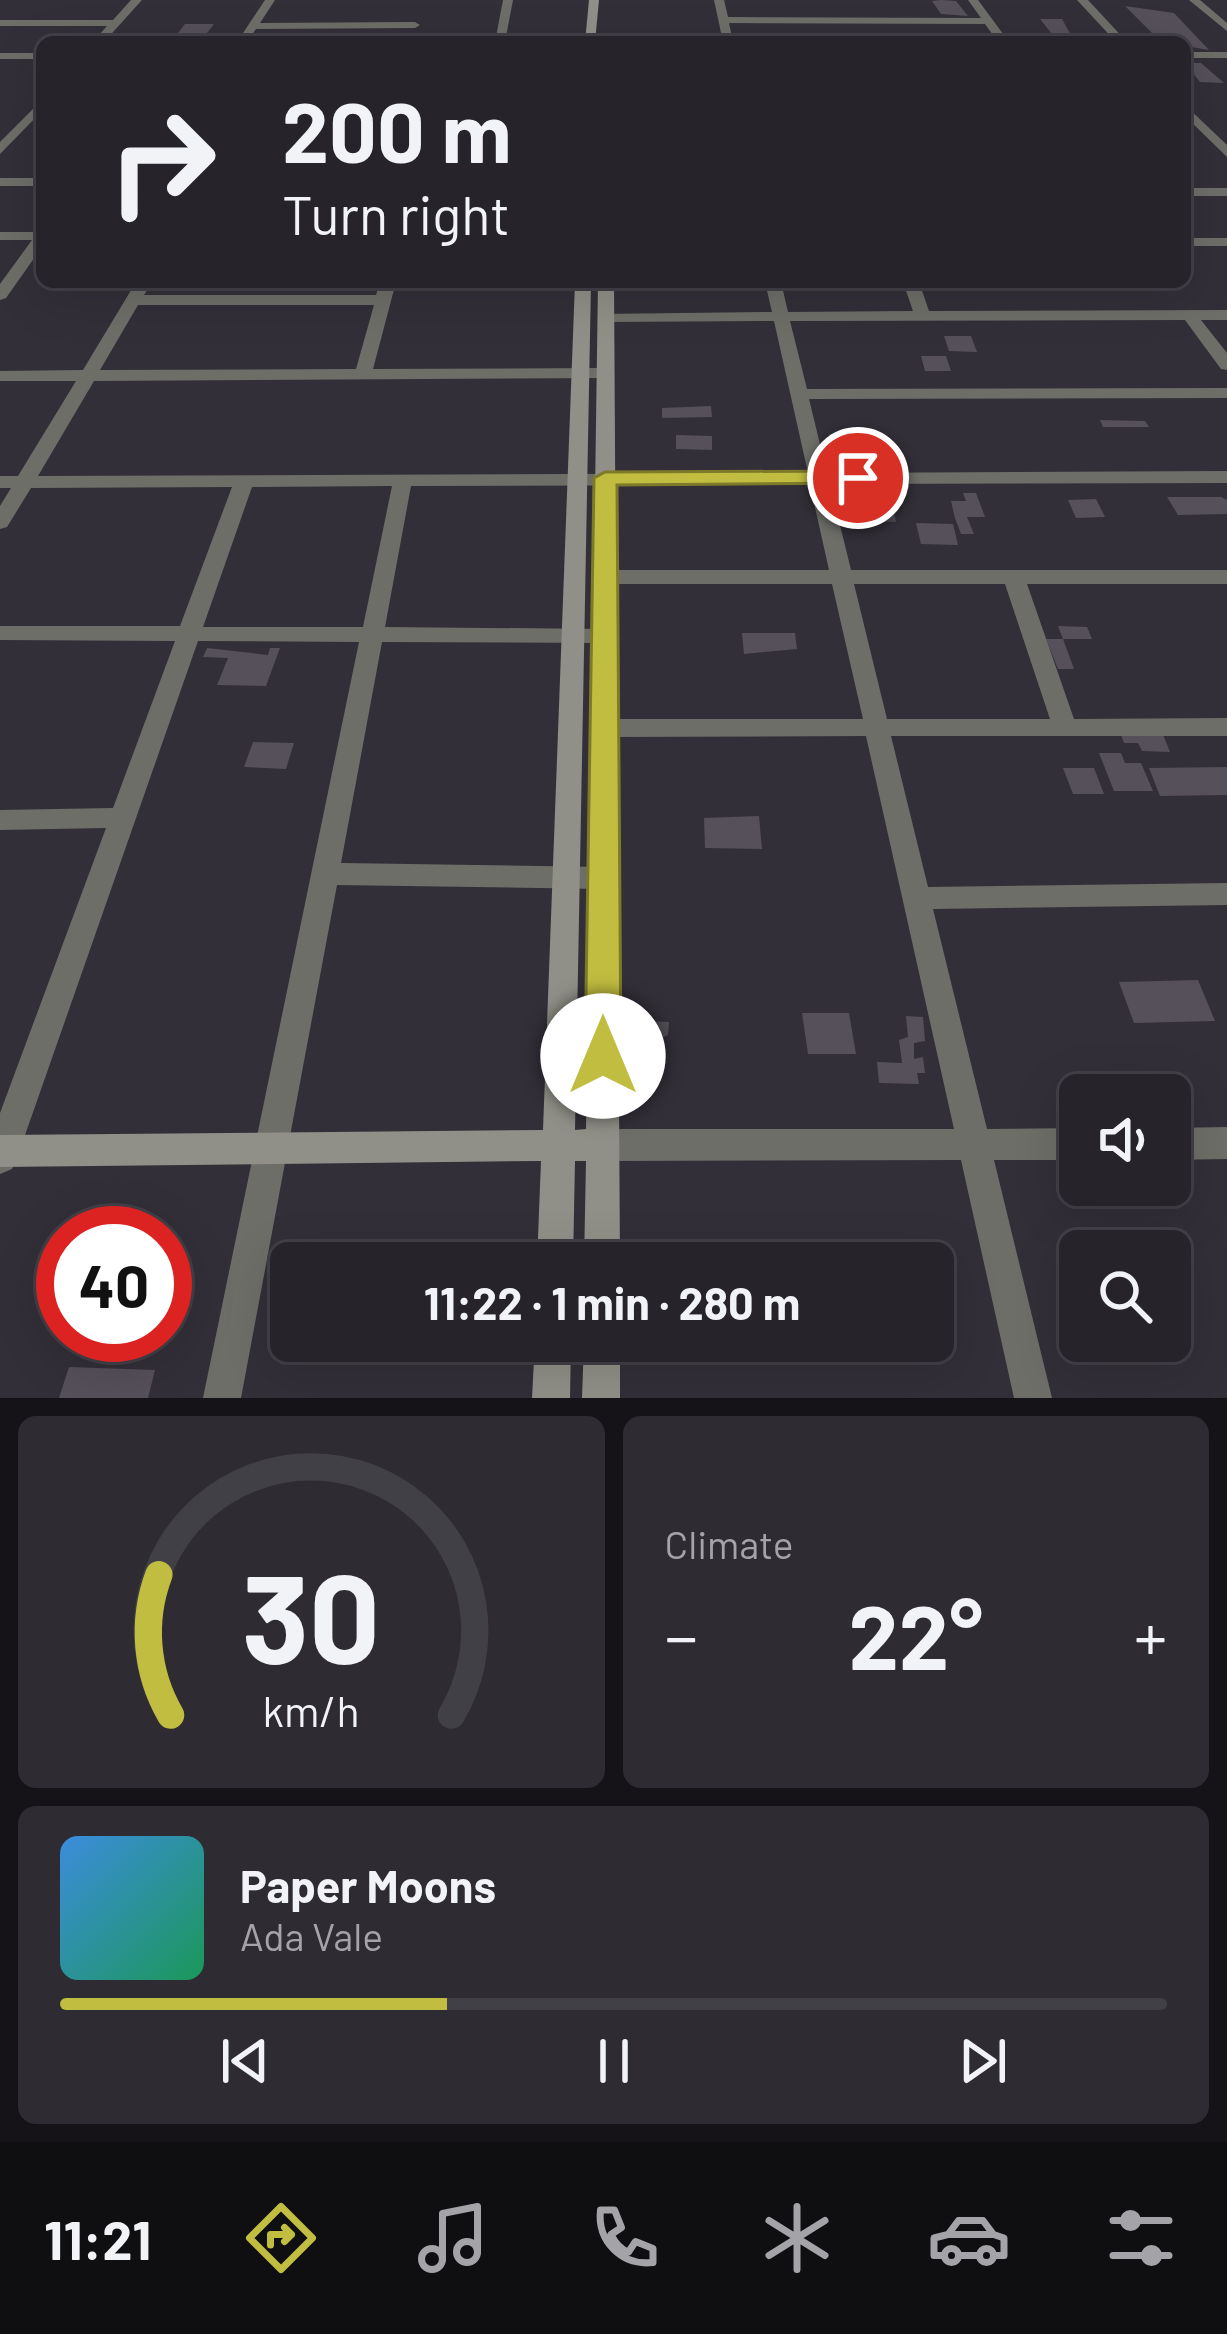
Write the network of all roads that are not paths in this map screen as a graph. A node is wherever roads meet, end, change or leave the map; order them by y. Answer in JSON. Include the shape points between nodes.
{"nodes":[{"id":1,"x":136,"y":0,"type":"edge"},
{"id":2,"x":270,"y":0,"type":"edge"},
{"id":3,"x":508,"y":0,"type":"edge"},
{"id":4,"x":594,"y":0,"type":"edge"},
{"id":5,"x":607,"y":0,"type":"edge"},
{"id":6,"x":719,"y":0,"type":"edge"},
{"id":7,"x":974,"y":0,"type":"edge"},
{"id":8,"x":1082,"y":0,"type":"edge"},
{"id":9,"x":1194,"y":0,"type":"edge"},
{"id":10,"x":723,"y":20,"type":"junction"},
{"id":11,"x":813,"y":20,"type":"junction"},
{"id":12,"x":607,"y":21,"type":"dead end"},
{"id":13,"x":988,"y":21,"type":"junction"},
{"id":14,"x":0,"y":23,"type":"edge"},
{"id":15,"x":116,"y":23,"type":"junction"},
{"id":16,"x":253,"y":26,"type":"junction"},
{"id":17,"x":1227,"y":28,"type":"edge"},
{"id":18,"x":104,"y":36,"type":"edge"},
{"id":19,"x":246,"y":36,"type":"edge"},
{"id":20,"x":412,"y":36,"type":"edge"},
{"id":21,"x":501,"y":36,"type":"edge"},
{"id":22,"x":591,"y":36,"type":"edge"},
{"id":23,"x":727,"y":36,"type":"edge"},
{"id":24,"x":819,"y":36,"type":"edge"},
{"id":25,"x":999,"y":36,"type":"edge"},
{"id":26,"x":1116,"y":36,"type":"edge"},
{"id":27,"x":1191,"y":55,"type":"edge"},
{"id":28,"x":1227,"y":55,"type":"edge"},
{"id":29,"x":1,"y":56,"type":"edge"},
{"id":30,"x":36,"y":56,"type":"edge"},
{"id":31,"x":36,"y":109,"type":"edge"},
{"id":32,"x":1191,"y":115,"type":"edge"},
{"id":33,"x":7,"y":134,"type":"edge"},
{"id":34,"x":1191,"y":134,"type":"edge"},
{"id":35,"x":1209,"y":134,"type":"junction"},
{"id":36,"x":1227,"y":134,"type":"edge"},
{"id":37,"x":0,"y":150,"type":"edge"},
{"id":38,"x":1227,"y":153,"type":"edge"},
{"id":39,"x":0,"y":182,"type":"edge"},
{"id":40,"x":36,"y":182,"type":"edge"},
{"id":41,"x":1191,"y":192,"type":"edge"},
{"id":42,"x":1227,"y":192,"type":"edge"},
{"id":43,"x":0,"y":236,"type":"edge"},
{"id":44,"x":36,"y":236,"type":"edge"},
{"id":45,"x":1191,"y":242,"type":"edge"},
{"id":46,"x":1227,"y":242,"type":"edge"},
{"id":47,"x":36,"y":244,"type":"edge"},
{"id":48,"x":584,"y":288,"type":"edge"},
{"id":49,"x":606,"y":288,"type":"edge"},
{"id":50,"x":774,"y":288,"type":"edge"},
{"id":51,"x":913,"y":288,"type":"edge"},
{"id":52,"x":139,"y":291,"type":"edge"},
{"id":53,"x":385,"y":291,"type":"edge"},
{"id":54,"x":0,"y":295,"type":"edge"},
{"id":55,"x":1227,"y":315,"type":"edge"},
{"id":56,"x":923,"y":316,"type":"junction"},
{"id":57,"x":1190,"y":316,"type":"junction"},
{"id":58,"x":606,"y":317,"type":"junction"},
{"id":59,"x":781,"y":317,"type":"junction"},
{"id":60,"x":1227,"y":365,"type":"edge"},
{"id":61,"x":593,"y":373,"type":"junction"},
{"id":62,"x":363,"y":374,"type":"junction"},
{"id":63,"x":0,"y":376,"type":"edge"},
{"id":64,"x":88,"y":376,"type":"junction"},
{"id":65,"x":1227,"y":393,"type":"edge"},
{"id":66,"x":799,"y":394,"type":"junction"},
{"id":67,"x":1227,"y":476,"type":"edge"},
{"id":68,"x":578,"y":478,"type":"junction"},
{"id":69,"x":605,"y":478,"type":"junction"},
{"id":70,"x":819,"y":478,"type":"junction"},
{"id":71,"x":403,"y":479,"type":"junction"},
{"id":72,"x":25,"y":481,"type":"junction"},
{"id":73,"x":244,"y":481,"type":"junction"},
{"id":74,"x":0,"y":482,"type":"edge"},
{"id":75,"x":0,"y":523,"type":"edge"},
{"id":76,"x":605,"y":577,"type":"junction"},
{"id":77,"x":842,"y":578,"type":"junction"},
{"id":78,"x":1015,"y":578,"type":"junction"},
{"id":79,"x":1227,"y":578,"type":"edge"},
{"id":80,"x":0,"y":633,"type":"edge"},
{"id":81,"x":189,"y":634,"type":"junction"},
{"id":82,"x":373,"y":635,"type":"junction"},
{"id":83,"x":573,"y":636,"type":"junction"},
{"id":84,"x":605,"y":636,"type":"junction"},
{"id":85,"x":1066,"y":727,"type":"junction"},
{"id":86,"x":1227,"y":727,"type":"edge"},
{"id":87,"x":604,"y":728,"type":"junction"},
{"id":88,"x":877,"y":729,"type":"junction"},
{"id":89,"x":123,"y":818,"type":"junction"},
{"id":90,"x":0,"y":820,"type":"edge"},
{"id":91,"x":325,"y":874,"type":"junction"},
{"id":92,"x":566,"y":878,"type":"junction"},
{"id":93,"x":604,"y":878,"type":"junction"},
{"id":94,"x":1227,"y":894,"type":"edge"},
{"id":95,"x":917,"y":898,"type":"junction"},
{"id":96,"x":1227,"y":1143,"type":"edge"},
{"id":97,"x":974,"y":1144,"type":"junction"},
{"id":98,"x":1059,"y":1144,"type":"edge"},
{"id":99,"x":1191,"y":1144,"type":"edge"},
{"id":100,"x":558,"y":1145,"type":"junction"},
{"id":101,"x":602,"y":1145,"type":"junction"},
{"id":102,"x":271,"y":1148,"type":"junction"},
{"id":103,"x":1,"y":1153,"type":"edge"},
{"id":104,"x":556,"y":1242,"type":"edge"},
{"id":105,"x":602,"y":1242,"type":"edge"},
{"id":106,"x":552,"y":1362,"type":"edge"},
{"id":107,"x":602,"y":1362,"type":"edge"},
{"id":108,"x":222,"y":1398,"type":"edge"},
{"id":109,"x":551,"y":1398,"type":"edge"},
{"id":110,"x":602,"y":1398,"type":"edge"},
{"id":111,"x":1033,"y":1398,"type":"edge"}],
"edges":[{"from":1,"to":15,"type":"street"},
{"from":2,"to":16,"type":"street"},
{"from":3,"to":21,"type":"street"},
{"from":4,"to":22,"type":"street"},
{"from":5,"to":12,"type":"street"},
{"from":6,"to":10,"type":"street"},
{"from":7,"to":13,"type":"street"},
{"from":8,"to":26,"type":"street"},
{"from":9,"to":17,"type":"street"},
{"from":10,"to":11,"type":"street"},
{"from":10,"to":23,"type":"street"},
{"from":11,"to":13,"type":"street"},
{"from":11,"to":24,"type":"street"},
{"from":13,"to":25,"type":"street"},
{"from":14,"to":15,"type":"street"},
{"from":15,"to":18,"type":"street"},
{"from":16,"to":19,"type":"street"},
{"from":16,"to":20,"type":"street","via":[[418,19]]},
{"from":27,"to":28,"type":"street"},
{"from":29,"to":30,"type":"street"},
{"from":31,"to":33,"type":"street"},
{"from":32,"to":35,"type":"street"},
{"from":33,"to":37,"type":"street"},
{"from":34,"to":35,"type":"street"},
{"from":35,"to":36,"type":"street"},
{"from":35,"to":38,"type":"street"},
{"from":39,"to":40,"type":"street"},
{"from":41,"to":42,"type":"street"},
{"from":43,"to":44,"type":"street"},
{"from":45,"to":46,"type":"street"},
{"from":47,"to":54,"type":"street"},
{"from":48,"to":61,"type":"street"},
{"from":49,"to":58,"type":"street"},
{"from":50,"to":59,"type":"street"},
{"from":51,"to":56,"type":"street"},
{"from":52,"to":53,"type":"street"},
{"from":52,"to":64,"type":"street"},
{"from":53,"to":62,"type":"street"},
{"from":55,"to":57,"type":"street"},
{"from":56,"to":57,"type":"street"},
{"from":56,"to":59,"type":"street"},
{"from":57,"to":60,"type":"street"},
{"from":58,"to":59,"type":"street"},
{"from":58,"to":61,"type":"street"},
{"from":59,"to":66,"type":"street"},
{"from":61,"to":62,"type":"street"},
{"from":61,"to":68,"type":"street"},
{"from":61,"to":69,"type":"street"},
{"from":62,"to":64,"type":"street"},
{"from":63,"to":64,"type":"street"},
{"from":64,"to":72,"type":"street"},
{"from":65,"to":66,"type":"street"},
{"from":66,"to":70,"type":"street"},
{"from":67,"to":70,"type":"street"},
{"from":68,"to":69,"type":"street"},
{"from":68,"to":71,"type":"street"},
{"from":68,"to":83,"type":"street"},
{"from":69,"to":70,"type":"street"},
{"from":69,"to":76,"type":"street"},
{"from":70,"to":77,"type":"street"},
{"from":71,"to":73,"type":"street"},
{"from":71,"to":82,"type":"street"},
{"from":72,"to":73,"type":"street"},
{"from":72,"to":74,"type":"street"},
{"from":72,"to":75,"type":"street"},
{"from":73,"to":81,"type":"street"},
{"from":76,"to":77,"type":"street"},
{"from":76,"to":84,"type":"street"},
{"from":77,"to":78,"type":"street"},
{"from":77,"to":88,"type":"street"},
{"from":78,"to":79,"type":"street"},
{"from":78,"to":85,"type":"street"},
{"from":80,"to":81,"type":"street"},
{"from":81,"to":82,"type":"street"},
{"from":81,"to":89,"type":"street"},
{"from":82,"to":83,"type":"street"},
{"from":82,"to":91,"type":"street"},
{"from":83,"to":84,"type":"street"},
{"from":83,"to":92,"type":"street"},
{"from":84,"to":87,"type":"street"},
{"from":85,"to":86,"type":"street"},
{"from":85,"to":88,"type":"street"},
{"from":87,"to":88,"type":"street"},
{"from":87,"to":93,"type":"street"},
{"from":88,"to":95,"type":"street"},
{"from":89,"to":90,"type":"street"},
{"from":89,"to":103,"type":"street"},
{"from":91,"to":92,"type":"street"},
{"from":91,"to":102,"type":"street"},
{"from":92,"to":93,"type":"street"},
{"from":92,"to":100,"type":"street"},
{"from":93,"to":101,"type":"street"},
{"from":94,"to":95,"type":"street"},
{"from":95,"to":97,"type":"street"},
{"from":96,"to":99,"type":"street"},
{"from":97,"to":98,"type":"street"},
{"from":97,"to":101,"type":"street"},
{"from":97,"to":111,"type":"street"},
{"from":100,"to":101,"type":"street"},
{"from":100,"to":102,"type":"street"},
{"from":100,"to":104,"type":"street"},
{"from":101,"to":105,"type":"street"},
{"from":102,"to":103,"type":"street"},
{"from":102,"to":108,"type":"street"},
{"from":106,"to":109,"type":"street"},
{"from":107,"to":110,"type":"street"}]}
